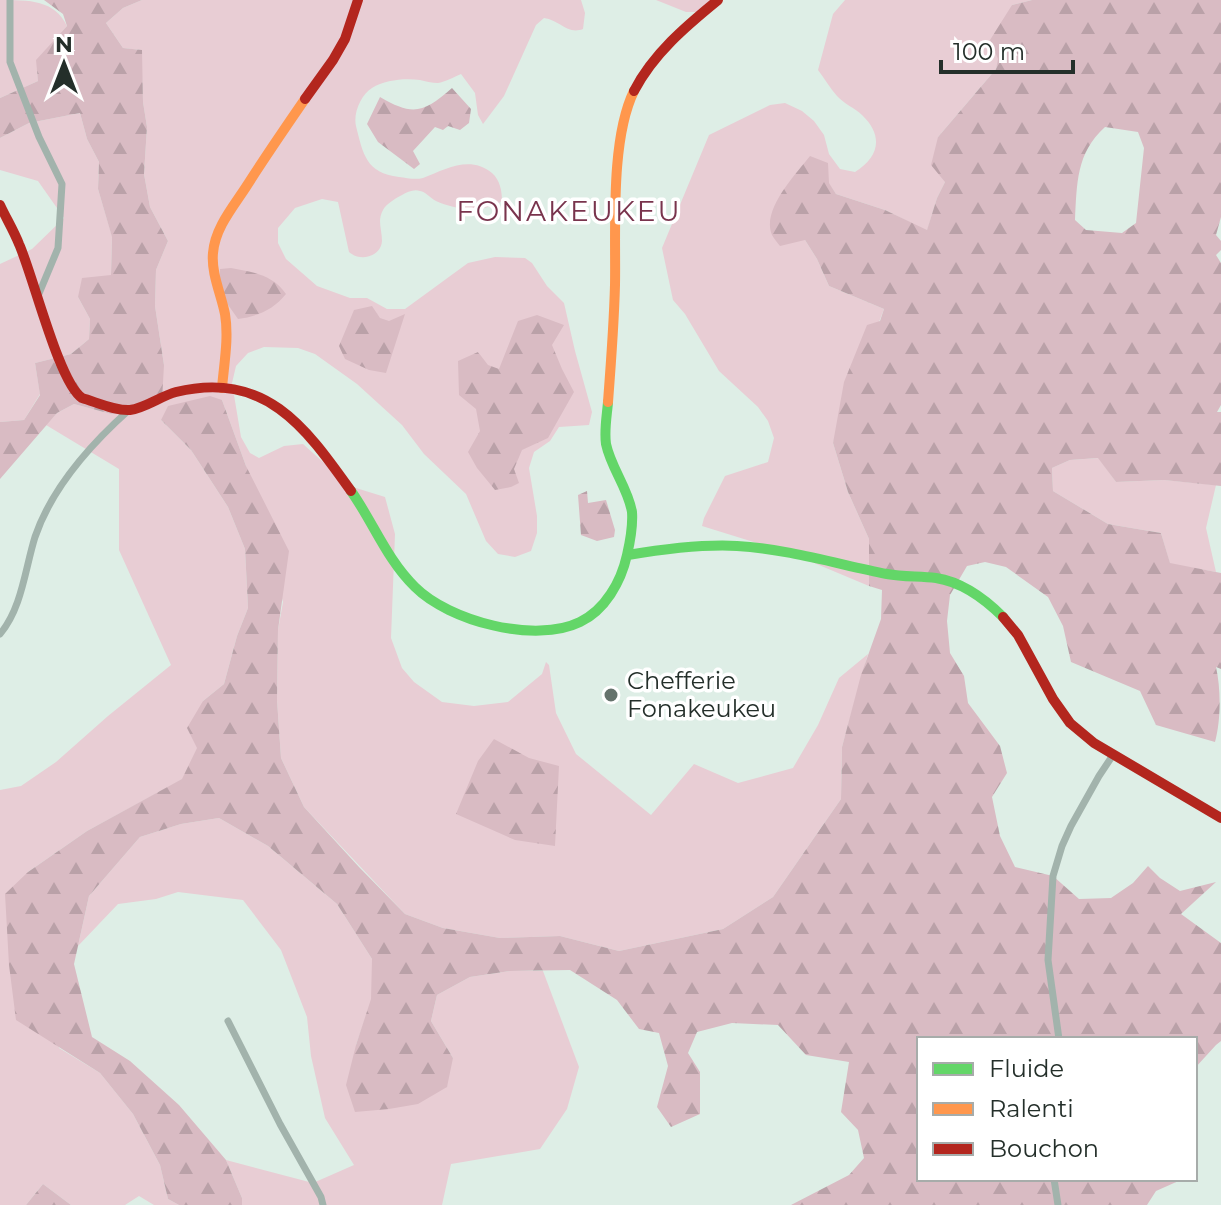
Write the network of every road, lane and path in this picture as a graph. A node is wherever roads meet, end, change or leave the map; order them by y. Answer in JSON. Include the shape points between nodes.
{"nodes":[{"id":1,"x":10,"y":0,"type":"edge"},
{"id":2,"x":358,"y":0,"type":"edge"},
{"id":3,"x":718,"y":0,"type":"edge"},
{"id":4,"x":0,"y":205,"type":"edge"},
{"id":5,"x":37,"y":298,"type":"junction"},
{"id":6,"x":222,"y":388,"type":"junction"},
{"id":7,"x":129,"y":410,"type":"junction"},
{"id":8,"x":628,"y":555,"type":"junction"},
{"id":9,"x":0,"y":634,"type":"edge"},
{"id":10,"x":1113,"y":755,"type":"junction"},
{"id":11,"x":1221,"y":818,"type":"edge"},
{"id":12,"x":228,"y":1021,"type":"dead end"},
{"id":13,"x":1059,"y":1037,"type":"edge"},
{"id":14,"x":1054,"y":1181,"type":"edge"},
{"id":15,"x":323,"y":1205,"type":"edge"},
{"id":16,"x":1058,"y":1205,"type":"edge"}],
"edges":[{"from":1,"to":5,"type":"street","via":[[10,62],[62,184],[58,248]]},
{"from":2,"to":6,"type":"street","via":[[333,60],[217,236],[214,269],[226,338]]},
{"from":3,"to":8,"type":"street","via":[[656,58],[630,100],[623,129],[605,435],[631,509]]},
{"from":4,"to":5,"type":"street"},
{"from":5,"to":7,"type":"street","via":[[76,394]]},
{"from":6,"to":7,"type":"street","via":[[173,392]]},
{"from":6,"to":8,"type":"street","via":[[261,397],[290,415],[362,507],[400,571],[425,598],[464,619],[505,628],[567,628],[611,597]]},
{"from":7,"to":9,"type":"street","via":[[55,496],[36,536],[14,612]]},
{"from":8,"to":10,"type":"street","via":[[737,546],[904,577],[944,579],[1003,617],[1068,721]]},
{"from":10,"to":11,"type":"street"},
{"from":10,"to":13,"type":"street","via":[[1071,826],[1053,876],[1048,960]]},
{"from":12,"to":15,"type":"street"},
{"from":14,"to":16,"type":"street"}]}
